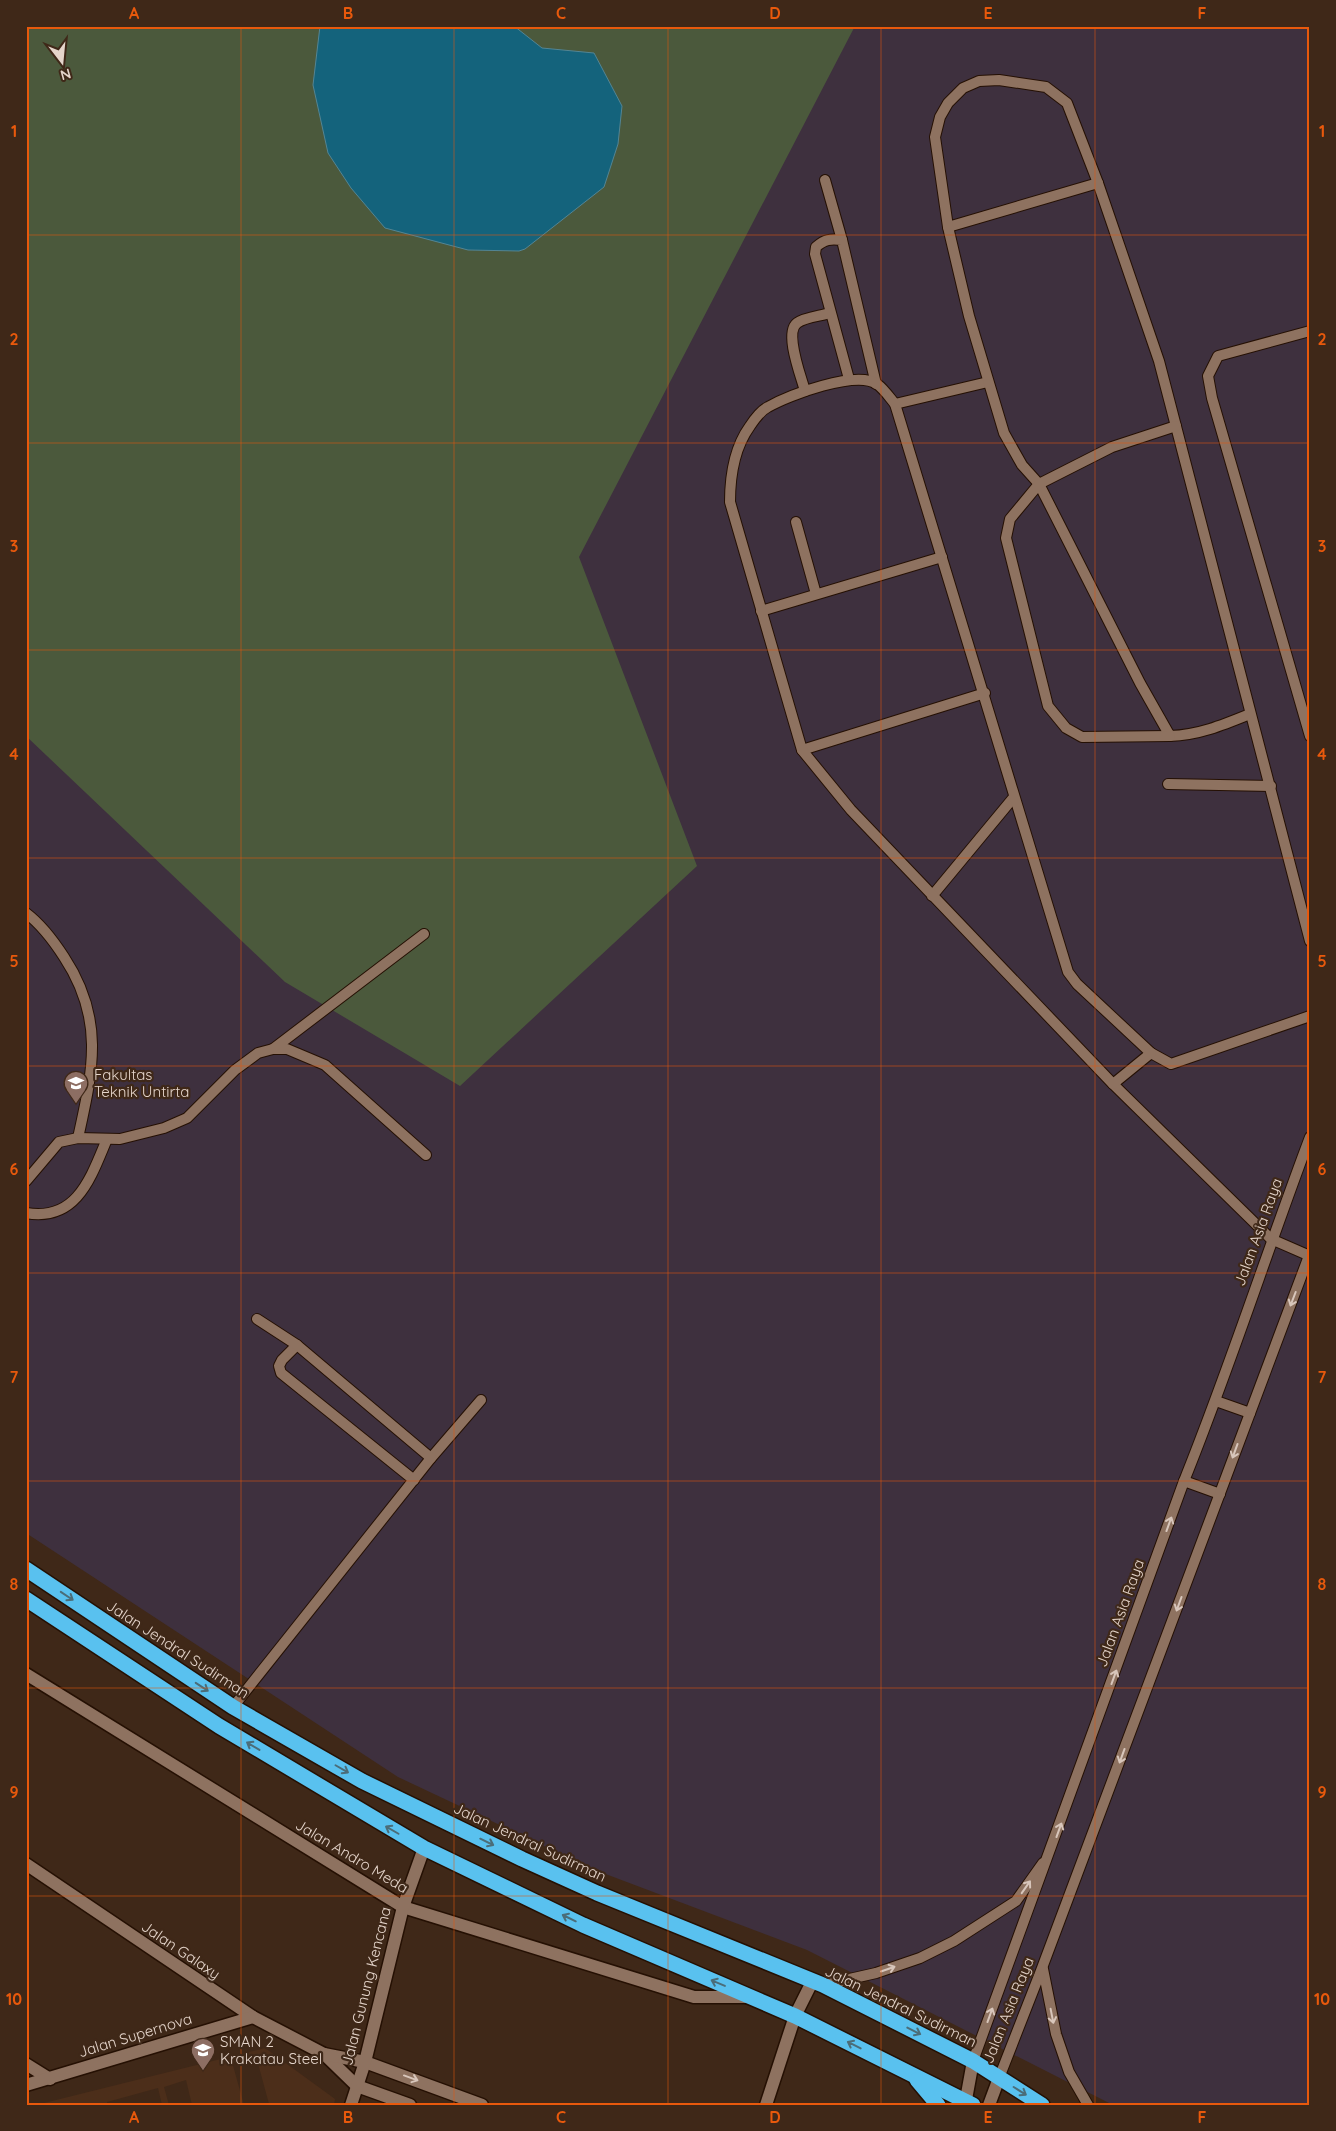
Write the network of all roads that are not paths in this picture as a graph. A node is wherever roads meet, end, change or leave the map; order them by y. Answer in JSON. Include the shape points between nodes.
{"nodes":[{"id":1,"x":825,"y":180,"type":"dead end"},
{"id":2,"x":1098,"y":183,"type":"junction"},
{"id":3,"x":948,"y":227,"type":"junction"},
{"id":4,"x":842,"y":240,"type":"junction"},
{"id":5,"x":830,"y":313,"type":"junction"},
{"id":6,"x":1310,"y":331,"type":"edge"},
{"id":7,"x":849,"y":380,"type":"junction"},
{"id":8,"x":988,"y":382,"type":"junction"},
{"id":9,"x":876,"y":384,"type":"junction"},
{"id":10,"x":805,"y":391,"type":"junction"},
{"id":11,"x":895,"y":404,"type":"junction"},
{"id":12,"x":1176,"y":426,"type":"junction"},
{"id":13,"x":1039,"y":484,"type":"junction"},
{"id":14,"x":796,"y":522,"type":"dead end"},
{"id":15,"x":942,"y":557,"type":"junction"},
{"id":16,"x":816,"y":594,"type":"junction"},
{"id":17,"x":761,"y":611,"type":"junction"},
{"id":18,"x":985,"y":693,"type":"junction"},
{"id":19,"x":1250,"y":714,"type":"junction"},
{"id":20,"x":1170,"y":736,"type":"junction"},
{"id":21,"x":1310,"y":736,"type":"edge"},
{"id":22,"x":802,"y":750,"type":"junction"},
{"id":23,"x":1168,"y":784,"type":"dead end"},
{"id":24,"x":1271,"y":786,"type":"junction"},
{"id":25,"x":1014,"y":797,"type":"junction"},
{"id":26,"x":932,"y":896,"type":"junction"},
{"id":27,"x":26,"y":913,"type":"edge"},
{"id":28,"x":424,"y":934,"type":"dead end"},
{"id":29,"x":1310,"y":941,"type":"edge"},
{"id":30,"x":1310,"y":1016,"type":"edge"},
{"id":31,"x":273,"y":1049,"type":"junction"},
{"id":32,"x":1151,"y":1053,"type":"junction"},
{"id":33,"x":1113,"y":1084,"type":"junction"},
{"id":34,"x":1310,"y":1137,"type":"edge"},
{"id":35,"x":78,"y":1138,"type":"junction"},
{"id":36,"x":107,"y":1139,"type":"junction"},
{"id":37,"x":426,"y":1156,"type":"dead end"},
{"id":38,"x":26,"y":1180,"type":"edge"},
{"id":39,"x":26,"y":1213,"type":"edge"},
{"id":40,"x":1271,"y":1239,"type":"junction"},
{"id":41,"x":1310,"y":1255,"type":"edge"},
{"id":42,"x":257,"y":1319,"type":"dead end"},
{"id":43,"x":297,"y":1345,"type":"junction"},
{"id":44,"x":481,"y":1400,"type":"dead end"},
{"id":45,"x":1216,"y":1401,"type":"junction"},
{"id":46,"x":1250,"y":1413,"type":"junction"},
{"id":47,"x":431,"y":1458,"type":"junction"},
{"id":48,"x":414,"y":1480,"type":"junction"},
{"id":49,"x":1184,"y":1481,"type":"junction"},
{"id":50,"x":1220,"y":1494,"type":"junction"},
{"id":51,"x":26,"y":1569,"type":"edge"},
{"id":52,"x":26,"y":1599,"type":"edge"},
{"id":53,"x":26,"y":1674,"type":"edge"},
{"id":54,"x":233,"y":1707,"type":"junction"},
{"id":55,"x":424,"y":1848,"type":"junction"},
{"id":56,"x":1052,"y":1850,"type":"junction"},
{"id":57,"x":26,"y":1864,"type":"edge"},
{"id":58,"x":403,"y":1907,"type":"junction"},
{"id":59,"x":1042,"y":1968,"type":"junction"},
{"id":60,"x":818,"y":1984,"type":"junction"},
{"id":61,"x":752,"y":1998,"type":"junction"},
{"id":62,"x":795,"y":2016,"type":"junction"},
{"id":63,"x":253,"y":2017,"type":"junction"},
{"id":64,"x":324,"y":2054,"type":"junction"},
{"id":65,"x":973,"y":2061,"type":"junction"},
{"id":66,"x":365,"y":2062,"type":"junction"},
{"id":67,"x":26,"y":2064,"type":"edge"},
{"id":68,"x":913,"y":2075,"type":"junction"},
{"id":69,"x":999,"y":2078,"type":"junction"},
{"id":70,"x":50,"y":2079,"type":"junction"},
{"id":71,"x":26,"y":2085,"type":"edge"},
{"id":72,"x":357,"y":2086,"type":"junction"},
{"id":73,"x":968,"y":2104,"type":"edge"},
{"id":74,"x":352,"y":2105,"type":"edge"},
{"id":75,"x":410,"y":2105,"type":"edge"},
{"id":76,"x":482,"y":2105,"type":"edge"},
{"id":77,"x":766,"y":2105,"type":"edge"},
{"id":78,"x":938,"y":2105,"type":"edge"},
{"id":79,"x":988,"y":2105,"type":"edge"},
{"id":80,"x":1042,"y":2105,"type":"edge"},
{"id":81,"x":1088,"y":2105,"type":"edge"}],
"edges":[{"from":1,"to":4,"type":"lane"},
{"from":2,"to":3,"type":"lane"},
{"from":2,"to":3,"type":"lane","via":[[1067,103],[1046,87],[979,80],[963,88],[948,103],[935,137]]},
{"from":2,"to":12,"type":"lane","via":[[1159,362]]},
{"from":3,"to":8,"type":"lane"},
{"from":4,"to":5,"type":"lane","via":[[824,240],[816,247]]},
{"from":4,"to":9,"type":"lane"},
{"from":5,"to":7,"type":"lane"},
{"from":5,"to":10,"type":"lane","via":[[797,322],[792,329],[791,338]]},
{"from":6,"to":21,"type":"lane","via":[[1218,356],[1208,376]]},
{"from":7,"to":9,"type":"lane"},
{"from":7,"to":10,"type":"lane"},
{"from":8,"to":11,"type":"lane"},
{"from":8,"to":13,"type":"lane","via":[[1004,433],[1014,453]]},
{"from":9,"to":11,"type":"lane"},
{"from":10,"to":17,"type":"lane","via":[[766,407],[749,426],[730,475],[730,502]]},
{"from":11,"to":15,"type":"lane"},
{"from":12,"to":13,"type":"lane","via":[[1112,447]]},
{"from":12,"to":19,"type":"lane"},
{"from":13,"to":20,"type":"lane"},
{"from":13,"to":20,"type":"lane","via":[[1010,519],[1006,538],[1048,706],[1066,728],[1082,737]]},
{"from":14,"to":16,"type":"lane"},
{"from":15,"to":16,"type":"lane"},
{"from":15,"to":18,"type":"lane"},
{"from":16,"to":17,"type":"lane"},
{"from":17,"to":22,"type":"lane"},
{"from":18,"to":22,"type":"lane"},
{"from":18,"to":25,"type":"lane"},
{"from":19,"to":20,"type":"lane","via":[[1215,728]]},
{"from":19,"to":24,"type":"lane"},
{"from":22,"to":26,"type":"lane","via":[[851,810]]},
{"from":23,"to":24,"type":"lane"},
{"from":24,"to":29,"type":"lane"},
{"from":25,"to":26,"type":"lane"},
{"from":25,"to":32,"type":"lane","via":[[1068,972]]},
{"from":26,"to":33,"type":"lane"},
{"from":27,"to":35,"type":"lane","via":[[38,922],[70,966],[87,1006],[92,1033],[91,1076]]},
{"from":28,"to":31,"type":"lane"},
{"from":30,"to":32,"type":"lane","via":[[1171,1064]]},
{"from":31,"to":36,"type":"lane","via":[[258,1052],[235,1070],[188,1118],[164,1128]]},
{"from":31,"to":37,"type":"lane","via":[[287,1049],[325,1065]]},
{"from":32,"to":33,"type":"lane"},
{"from":33,"to":40,"type":"lane"},
{"from":34,"to":40,"type":"lane","name":"Jalan Asia Raya"},
{"from":35,"to":36,"type":"lane"},
{"from":35,"to":38,"type":"lane","via":[[59,1142]]},
{"from":36,"to":39,"type":"lane","via":[[93,1172],[75,1201],[62,1211],[37,1215]]},
{"from":40,"to":41,"type":"lane"},
{"from":40,"to":45,"type":"lane","name":"Jalan Asia Raya"},
{"from":41,"to":46,"type":"lane","name":"Jalan Asia Raya","one_way":true},
{"from":42,"to":43,"type":"lane"},
{"from":43,"to":47,"type":"lane"},
{"from":43,"to":48,"type":"lane","via":[[282,1360],[279,1366],[281,1373]]},
{"from":44,"to":47,"type":"lane"},
{"from":45,"to":46,"type":"lane"},
{"from":45,"to":49,"type":"lane","name":"Jalan Asia Raya"},
{"from":46,"to":50,"type":"lane","name":"Jalan Asia Raya","one_way":true},
{"from":47,"to":48,"type":"lane"},
{"from":48,"to":54,"type":"lane"},
{"from":49,"to":50,"type":"lane"},
{"from":56,"to":49,"type":"lane","name":"Jalan Asia Raya","one_way":true},
{"from":50,"to":59,"type":"lane","name":"Jalan Asia Raya","one_way":true},
{"from":51,"to":54,"type":"highway","name":"Jalan Jendral Sudirman","one_way":true},
{"from":55,"to":52,"type":"highway","one_way":true,"via":[[219,1726]]},
{"from":53,"to":58,"type":"street","name":"Jalan Andro Meda"},
{"from":54,"to":60,"type":"highway","name":"Jalan Jendral Sudirman","one_way":true,"via":[[362,1781],[522,1859]]},
{"from":55,"to":58,"type":"street","name":"Jalan Gunung Kencana"},
{"from":61,"to":55,"type":"highway","one_way":true,"via":[[583,1925]]},
{"from":60,"to":56,"type":"lane","one_way":true,"via":[[876,1972],[920,1958],[954,1940],[1016,1900]]},
{"from":65,"to":56,"type":"lane","name":"Jalan Asia Raya","one_way":true},
{"from":57,"to":63,"type":"street","name":"Jalan Galaxy"},
{"from":58,"to":61,"type":"street","name":"Jalan Andro Meda","via":[[694,1997]]},
{"from":58,"to":66,"type":"street","name":"Jalan Gunung Kencana"},
{"from":59,"to":69,"type":"lane","name":"Jalan Asia Raya"},
{"from":59,"to":81,"type":"lane","one_way":true,"via":[[1056,2034],[1069,2072]]},
{"from":60,"to":62,"type":"street"},
{"from":60,"to":65,"type":"highway","name":"Jalan Jendral Sudirman","one_way":true},
{"from":61,"to":62,"type":"highway"},
{"from":68,"to":62,"type":"highway","one_way":true},
{"from":62,"to":77,"type":"street"},
{"from":63,"to":64,"type":"street","name":"Jalan Galaxy"},
{"from":63,"to":70,"type":"street","name":"Jalan Supernova"},
{"from":64,"to":66,"type":"street","name":"Jalan Galaxy"},
{"from":64,"to":72,"type":"street","name":"Jalan Galaxy"},
{"from":65,"to":69,"type":"highway","name":"Jalan Jendral Sudirman"},
{"from":65,"to":73,"type":"street","name":"Jalan Asia Raya"},
{"from":66,"to":72,"type":"street","name":"Jalan Gunung Kencana"},
{"from":66,"to":76,"type":"street","name":"Jalan Galaxy","one_way":true},
{"from":67,"to":70,"type":"street"},
{"from":68,"to":73,"type":"highway"},
{"from":68,"to":78,"type":"highway"},
{"from":69,"to":79,"type":"street","name":"Jalan Asia Raya"},
{"from":69,"to":80,"type":"highway","name":"Jalan Jendral Sudirman","one_way":true},
{"from":70,"to":71,"type":"street","name":"Jalan Supernova"},
{"from":72,"to":74,"type":"street","name":"Jalan Gunung Kencana"},
{"from":72,"to":75,"type":"street","name":"Jalan Galaxy"}]}
